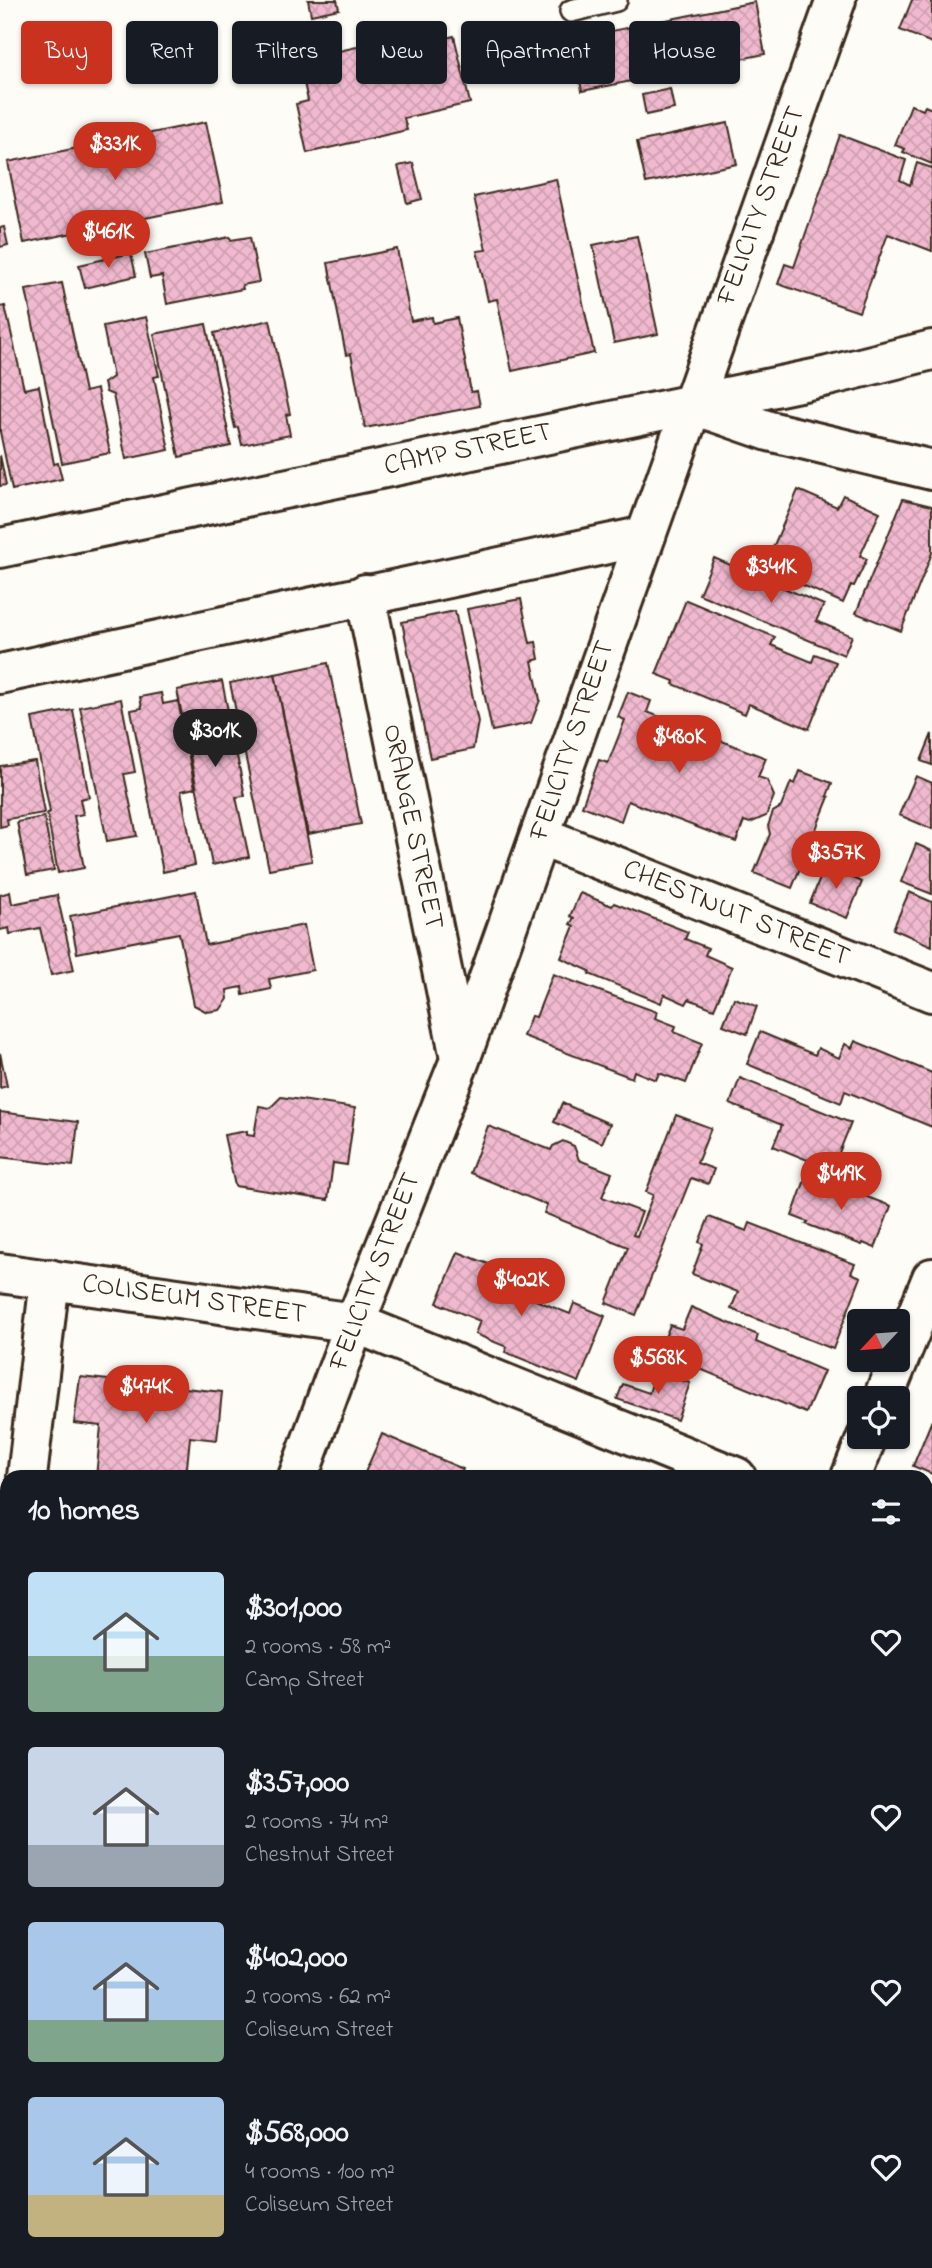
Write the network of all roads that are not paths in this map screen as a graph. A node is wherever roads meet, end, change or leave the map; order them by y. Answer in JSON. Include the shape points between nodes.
{"nodes":[{"id":1,"x":616,"y":0,"type":"edge"},
{"id":2,"x":836,"y":0,"type":"edge"},
{"id":3,"x":571,"y":11,"type":"dead end"},
{"id":4,"x":932,"y":350,"type":"edge"},
{"id":5,"x":691,"y":404,"type":"junction"},
{"id":6,"x":932,"y":470,"type":"edge"},
{"id":7,"x":645,"y":536,"type":"junction"},
{"id":8,"x":0,"y":548,"type":"edge"},
{"id":9,"x":365,"y":594,"type":"junction"},
{"id":10,"x":0,"y":674,"type":"edge"},
{"id":11,"x":540,"y":836,"type":"junction"},
{"id":12,"x":932,"y":992,"type":"edge"},
{"id":13,"x":460,"y":1060,"type":"junction"},
{"id":14,"x":0,"y":1273,"type":"edge"},
{"id":15,"x":932,"y":1278,"type":"edge"},
{"id":16,"x":50,"y":1279,"type":"junction"},
{"id":17,"x":355,"y":1323,"type":"junction"},
{"id":18,"x":888,"y":1386,"type":"edge"},
{"id":19,"x":862,"y":1449,"type":"edge"},
{"id":20,"x":28,"y":1470,"type":"edge"},
{"id":21,"x":301,"y":1470,"type":"edge"},
{"id":22,"x":719,"y":1470,"type":"edge"},
{"id":23,"x":854,"y":1470,"type":"edge"}],
"edges":[{"from":1,"to":3,"type":"lane"},
{"from":2,"to":5,"type":"street","name":"FELICITY STREET"},
{"from":4,"to":5,"type":"street","name":"CAMP STREET"},
{"from":5,"to":6,"type":"street","via":[[769,430]]},
{"from":5,"to":7,"type":"street","name":"FELICITY STREET"},
{"from":5,"to":8,"type":"street","name":"CAMP STREET"},
{"from":7,"to":9,"type":"street"},
{"from":7,"to":11,"type":"street","name":"FELICITY STREET"},
{"from":9,"to":10,"type":"street"},
{"from":9,"to":13,"type":"street","name":"ORANGE STREET"},
{"from":11,"to":12,"type":"street","name":"CHESTNUT STREET"},
{"from":11,"to":13,"type":"street","name":"FELICITY STREET"},
{"from":13,"to":17,"type":"street","name":"FELICITY STREET"},
{"from":14,"to":16,"type":"street","name":"COLISEUM STREET"},
{"from":15,"to":18,"type":"street"},
{"from":16,"to":17,"type":"street","name":"COLISEUM STREET"},
{"from":16,"to":20,"type":"street"},
{"from":17,"to":21,"type":"street","name":"FELICITY STREET"},
{"from":17,"to":22,"type":"street","name":"COLISEUM STREET"},
{"from":19,"to":23,"type":"street"}]}
